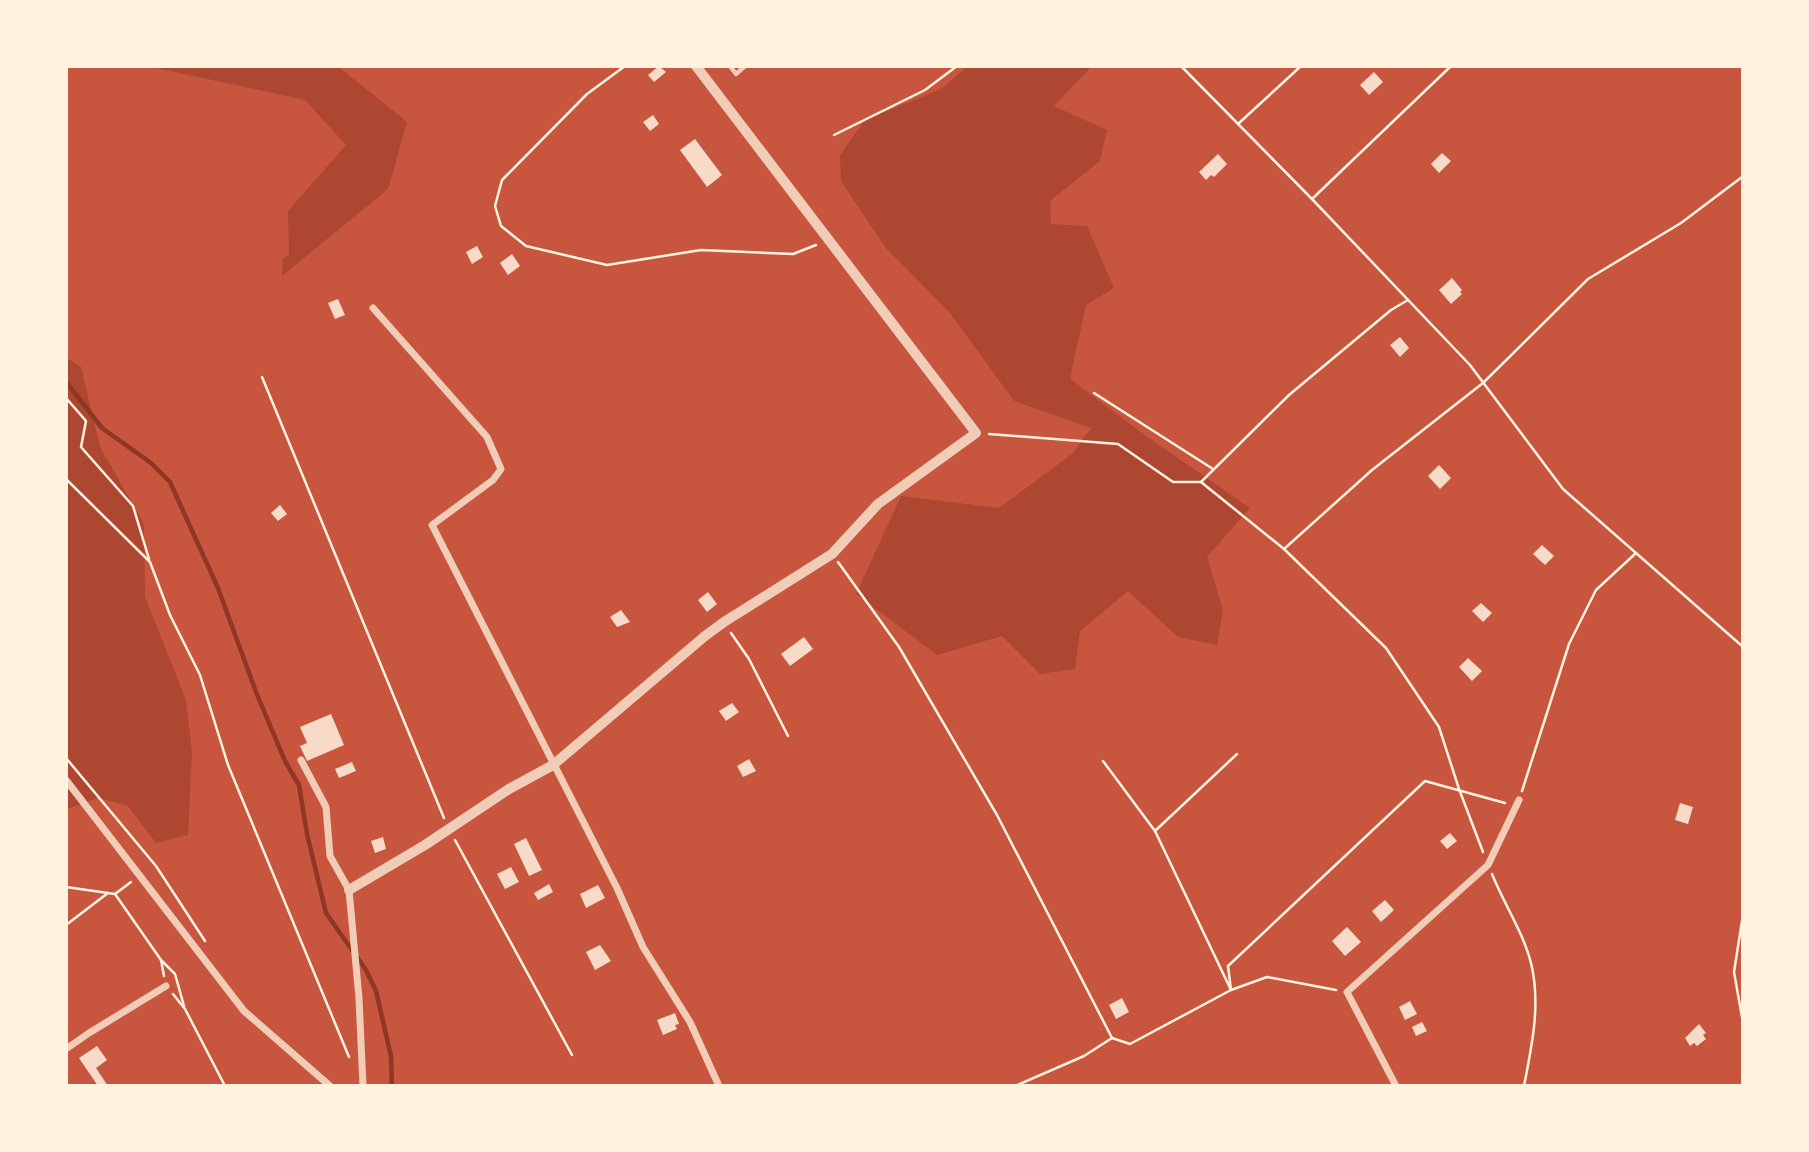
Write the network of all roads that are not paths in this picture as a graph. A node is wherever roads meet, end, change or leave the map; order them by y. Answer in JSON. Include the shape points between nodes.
{"nodes":[{"id":1,"x":696,"y":66,"type":"edge"},
{"id":2,"x":730,"y":66,"type":"edge"},
{"id":3,"x":745,"y":66,"type":"edge"},
{"id":4,"x":373,"y":308,"type":"dead end"},
{"id":5,"x":301,"y":760,"type":"dead end"},
{"id":6,"x":553,"y":765,"type":"junction"},
{"id":7,"x":66,"y":780,"type":"edge"},
{"id":8,"x":1519,"y":800,"type":"road end"},
{"id":9,"x":349,"y":890,"type":"junction"},
{"id":10,"x":166,"y":986,"type":"dead end"},
{"id":11,"x":66,"y":1049,"type":"edge"},
{"id":12,"x":330,"y":1086,"type":"edge"},
{"id":13,"x":363,"y":1086,"type":"edge"},
{"id":14,"x":719,"y":1086,"type":"edge"},
{"id":15,"x":1396,"y":1086,"type":"edge"}],
"edges":[{"from":1,"to":6,"type":"street","via":[[976,433],[878,504],[832,554],[724,622]]},
{"from":2,"to":3,"type":"lane","via":[[736,74]]},
{"from":4,"to":6,"type":"street","via":[[487,437],[501,469],[432,525]]},
{"from":5,"to":9,"type":"street","via":[[326,807],[330,856]]},
{"from":6,"to":9,"type":"street"},
{"from":6,"to":14,"type":"street","via":[[643,947],[690,1022]]},
{"from":7,"to":12,"type":"street","via":[[244,1011]]},
{"from":8,"to":15,"type":"street","via":[[1489,865],[1347,992]]},
{"from":9,"to":13,"type":"street"},
{"from":10,"to":11,"type":"street"}]}
